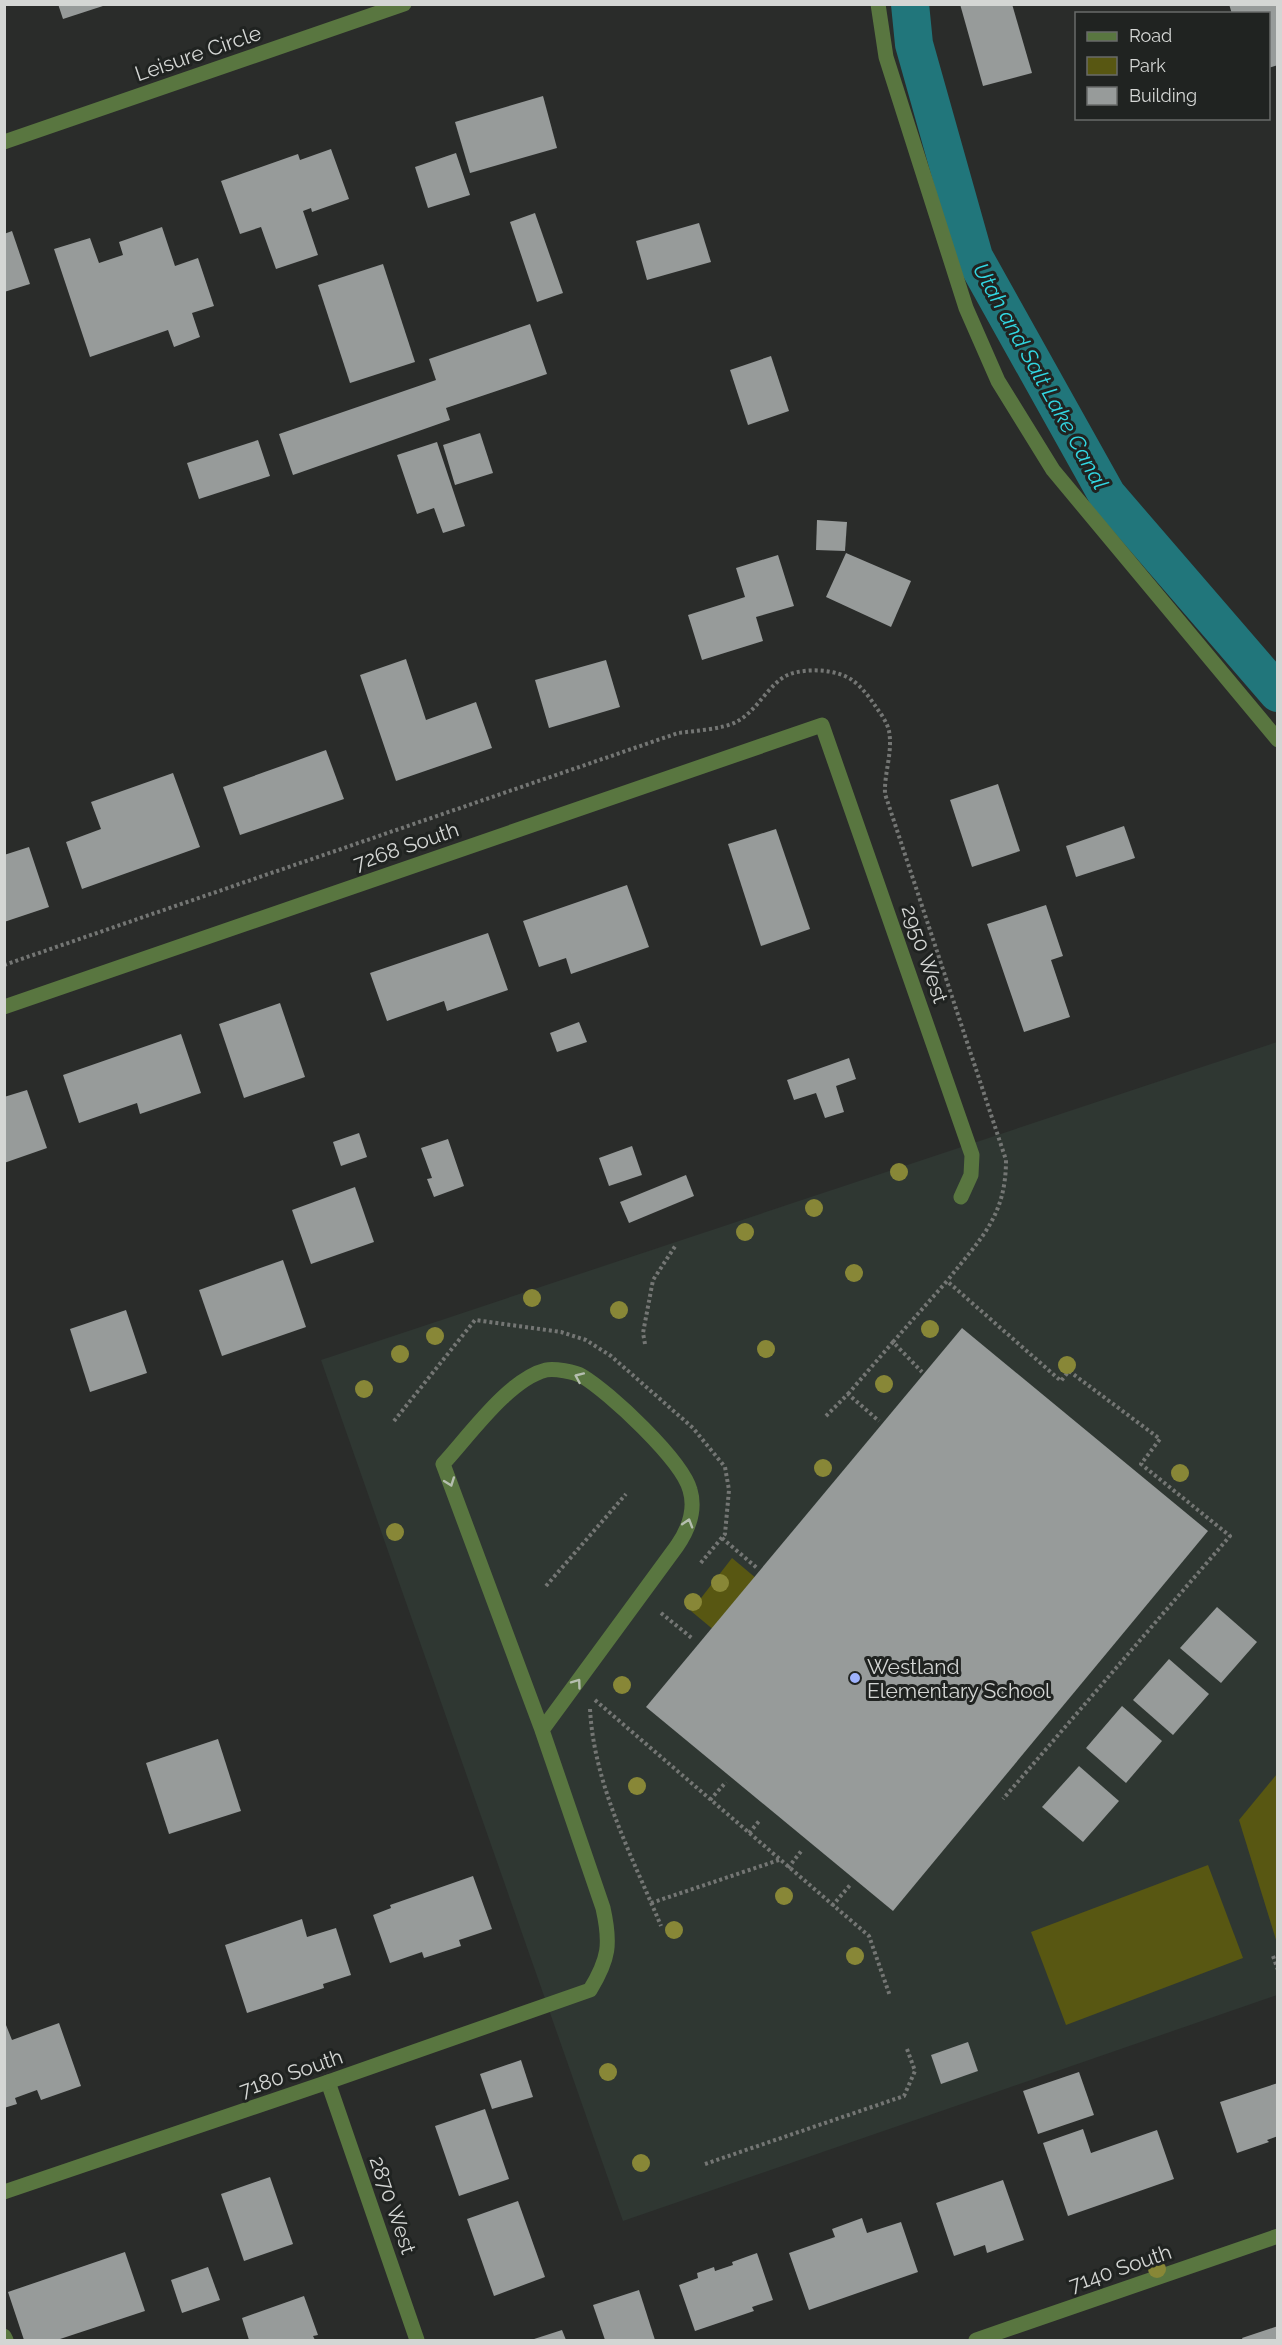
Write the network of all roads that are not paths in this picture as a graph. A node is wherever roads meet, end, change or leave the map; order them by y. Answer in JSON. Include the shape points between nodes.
{"nodes":[{"id":1,"x":404,"y":4,"type":"edge"},
{"id":2,"x":878,"y":4,"type":"edge"},
{"id":3,"x":4,"y":142,"type":"edge"},
{"id":4,"x":822,"y":725,"type":"joint"},
{"id":5,"x":1278,"y":740,"type":"edge"},
{"id":6,"x":4,"y":1007,"type":"edge"},
{"id":7,"x":961,"y":1197,"type":"dead end"},
{"id":8,"x":542,"y":1730,"type":"junction"},
{"id":9,"x":328,"y":2082,"type":"junction"},
{"id":10,"x":4,"y":2192,"type":"edge"},
{"id":11,"x":1278,"y":2236,"type":"edge"},
{"id":12,"x":1021,"y":2325,"type":"junction"},
{"id":13,"x":417,"y":2340,"type":"edge"},
{"id":14,"x":976,"y":2340,"type":"edge"},
{"id":15,"x":1026,"y":2340,"type":"edge"}],
"edges":[{"from":1,"to":3,"type":"street","name":"Leisure Circle"},
{"from":2,"to":5,"type":"street","via":[[893,80],[966,308],[998,381],[1053,470]]},
{"from":4,"to":6,"type":"street","name":"7268 South"},
{"from":4,"to":7,"type":"street","name":"2950 West","via":[[972,1155],[971,1175]]},
{"from":8,"to":8,"type":"street","one_way":true,"via":[[677,1546],[691,1521],[690,1491],[676,1463],[626,1411],[580,1374],[547,1370],[514,1385],[443,1464]]},
{"from":8,"to":9,"type":"street","name":"7180 South","via":[[607,1927],[604,1967],[590,1990]]},
{"from":9,"to":10,"type":"street","name":"7180 South"},
{"from":9,"to":13,"type":"street","name":"2870 West"},
{"from":11,"to":12,"type":"street","name":"7140 South"},
{"from":12,"to":14,"type":"street","name":"7140 South"},
{"from":12,"to":15,"type":"street"}]}
